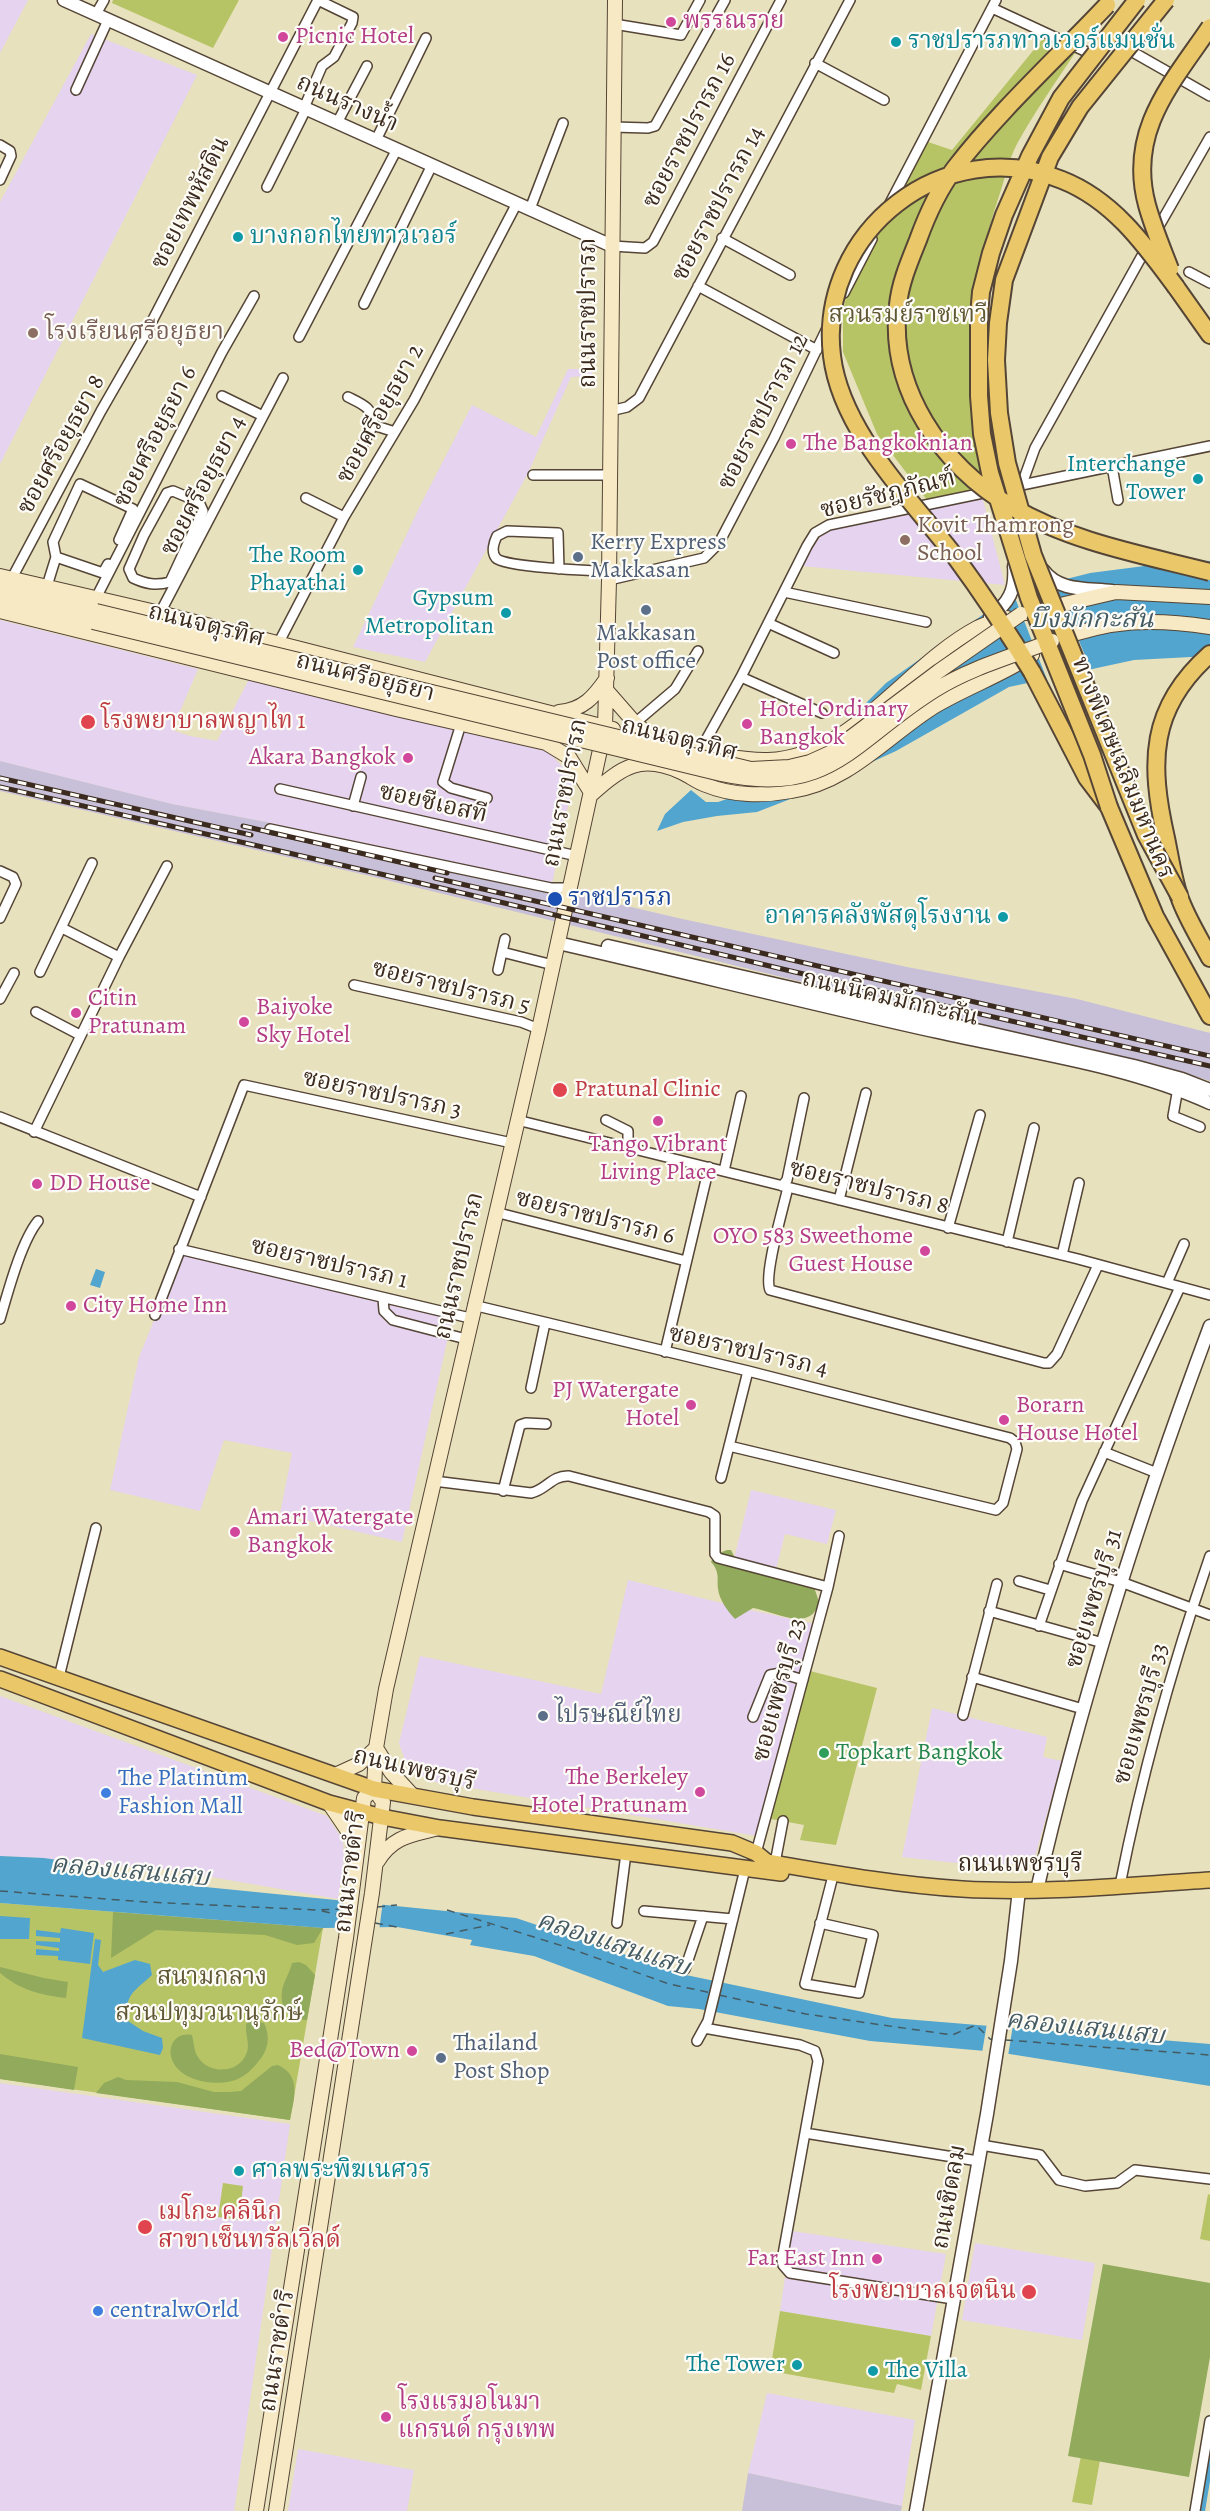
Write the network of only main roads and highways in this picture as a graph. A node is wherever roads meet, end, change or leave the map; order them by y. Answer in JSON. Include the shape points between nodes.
{"nodes":[{"id":1,"x":615,"y":0,"type":"edge"},
{"id":2,"x":1112,"y":0,"type":"edge"},
{"id":3,"x":1137,"y":0,"type":"edge"},
{"id":4,"x":1166,"y":0,"type":"edge"},
{"id":5,"x":1210,"y":27,"type":"edge"},
{"id":6,"x":1176,"y":287,"type":"junction"},
{"id":7,"x":1210,"y":335,"type":"edge"},
{"id":8,"x":1210,"y":572,"type":"edge"},
{"id":9,"x":6,"y":577,"type":"edge"},
{"id":10,"x":0,"y":587,"type":"edge"},
{"id":11,"x":1210,"y":597,"type":"edge"},
{"id":12,"x":0,"y":601,"type":"edge"},
{"id":13,"x":95,"y":610,"type":"junction"},
{"id":14,"x":0,"y":611,"type":"edge"},
{"id":15,"x":1021,"y":614,"type":"junction"},
{"id":16,"x":1210,"y":627,"type":"edge"},
{"id":17,"x":1052,"y":641,"type":"junction"},
{"id":18,"x":1210,"y":654,"type":"edge"},
{"id":19,"x":607,"y":684,"type":"junction"},
{"id":20,"x":483,"y":696,"type":"junction"},
{"id":21,"x":548,"y":712,"type":"junction"},
{"id":22,"x":466,"y":725,"type":"junction"},
{"id":23,"x":605,"y":727,"type":"junction"},
{"id":24,"x":654,"y":739,"type":"junction"},
{"id":25,"x":726,"y":754,"type":"junction"},
{"id":26,"x":730,"y":791,"type":"junction"},
{"id":27,"x":592,"y":794,"type":"junction"},
{"id":28,"x":1109,"y":807,"type":"junction"},
{"id":29,"x":1180,"y":897,"type":"junction"},
{"id":30,"x":1210,"y":958,"type":"edge"},
{"id":31,"x":1210,"y":1017,"type":"edge"},
{"id":32,"x":0,"y":1657,"type":"edge"},
{"id":33,"x":0,"y":1679,"type":"edge"},
{"id":34,"x":376,"y":1748,"type":"junction"},
{"id":35,"x":282,"y":1756,"type":"junction"},
{"id":36,"x":335,"y":1775,"type":"junction"},
{"id":37,"x":374,"y":1789,"type":"junction"},
{"id":38,"x":414,"y":1796,"type":"junction"},
{"id":39,"x":329,"y":1803,"type":"junction"},
{"id":40,"x":465,"y":1806,"type":"junction"},
{"id":41,"x":355,"y":1811,"type":"junction"},
{"id":42,"x":382,"y":1817,"type":"junction"},
{"id":43,"x":440,"y":1828,"type":"junction"},
{"id":44,"x":462,"y":1831,"type":"junction"},
{"id":45,"x":357,"y":1860,"type":"junction"},
{"id":46,"x":376,"y":1864,"type":"junction"},
{"id":47,"x":832,"y":1872,"type":"junction"},
{"id":48,"x":1210,"y":1880,"type":"edge"},
{"id":49,"x":282,"y":2347,"type":"junction"},
{"id":50,"x":301,"y":2350,"type":"junction"},
{"id":51,"x":279,"y":2365,"type":"junction"},
{"id":52,"x":298,"y":2368,"type":"junction"},
{"id":53,"x":267,"y":2438,"type":"junction"},
{"id":54,"x":287,"y":2442,"type":"junction"},
{"id":55,"x":256,"y":2511,"type":"edge"},
{"id":56,"x":276,"y":2511,"type":"edge"}],
"edges":[{"from":1,"to":19,"type":"main road","name":"ถนนราชปรารภ"},
{"from":2,"to":8,"type":"highway","bridge":true,"via":[[954,169],[934,203],[910,260],[898,304],[899,351],[913,399],[929,430],[952,460],[992,495],[1057,529]]},
{"from":3,"to":28,"type":"highway","name":"ทางพิเศษเฉลิมมหานคร","bridge":true,"via":[[1061,98],[1030,156],[991,253],[981,292],[978,332],[981,424],[990,473],[1029,598]]},
{"from":4,"to":29,"type":"highway","name":"ทางพิเศษเฉลิมมหานคร","bridge":true,"via":[[1080,107],[1050,157],[1005,279],[996,360],[1007,463],[1032,555],[1146,835]]},
{"from":5,"to":6,"type":"highway","bridge":true,"via":[[1153,114],[1143,150],[1146,203]]},
{"from":6,"to":7,"type":"highway"},
{"from":6,"to":28,"type":"highway","bridge":true,"via":[[1141,240],[1100,201],[1063,180],[1020,168],[983,170],[928,182],[881,217],[862,238],[844,268],[833,316],[832,356],[843,398],[853,418],[1011,637],[1050,703],[1087,778]]},
{"from":9,"to":13,"type":"main road","name":"ถนนศรีอยุธยา","via":[[47,586]]},
{"from":10,"to":13,"type":"main road","name":"ถนนศรีอยุธยา"},
{"from":11,"to":15,"type":"main road","name":"ถนนจตุรทิศ","bridge":true,"via":[[1116,592]]},
{"from":12,"to":13,"type":"main road","name":"ถนนศรีอยุธยา"},
{"from":13,"to":15,"type":"main road","name":"ถนนจตุรทิศ","bridge":true,"via":[[708,759],[770,770],[810,762],[830,753]]},
{"from":13,"to":17,"type":"main road","name":"ถนนจตุรทิศ","bridge":true,"via":[[720,774],[771,781],[816,772],[839,761],[935,690]]},
{"from":13,"to":20,"type":"main road","name":"ถนนศรีอยุธยา","via":[[160,613]]},
{"from":14,"to":22,"type":"main road","name":"ถนนศรีอยุธยา"},
{"from":15,"to":25,"type":"main road","name":"ถนนจตุรทิศ","bridge":true,"via":[[978,627],[836,738],[817,748],[792,757],[751,759]]},
{"from":16,"to":17,"type":"main road","name":"ถนนจตุรทิศ","via":[[1175,622],[1115,623]]},
{"from":17,"to":26,"type":"main road","name":"ถนนจตุรทิศ","bridge":true,"via":[[936,706],[833,779],[792,791]]},
{"from":18,"to":29,"type":"highway","bridge":true,"via":[[1179,687],[1162,723],[1155,758],[1159,806]]},
{"from":19,"to":21,"type":"main road","via":[[582,706]]},
{"from":19,"to":23,"type":"main road","name":"ถนนราชปรารภ"},
{"from":19,"to":24,"type":"main road","via":[[635,723]]},
{"from":20,"to":21,"type":"main road","name":"ถนนศรีอยุธยา"},
{"from":20,"to":22,"type":"main road","via":[[490,705],[491,716],[486,722]]},
{"from":21,"to":23,"type":"main road","name":"ถนนศรีอยุธยา"},
{"from":22,"to":27,"type":"main road","name":"ถนนศรีอยุธยา","via":[[546,743],[559,750],[569,757]]},
{"from":23,"to":24,"type":"main road","name":"ถนนจตุรทิศ"},
{"from":23,"to":27,"type":"main road","name":"ถนนราชปรารภ"},
{"from":24,"to":25,"type":"main road","name":"ถนนจตุรทิศ"},
{"from":25,"to":26,"type":"main road","via":[[712,768],[712,775]]},
{"from":26,"to":27,"type":"main road","name":"ถนนจตุรทิศ","via":[[707,786],[659,764],[638,763],[608,779]]},
{"from":27,"to":34,"type":"main road","name":"ถนนราชปรารภ","via":[[393,1654]]},
{"from":28,"to":31,"type":"highway","name":"ทางพิเศษเฉลิมมหานคร","via":[[1155,916]]},
{"from":29,"to":30,"type":"highway","name":"ทางพิเศษเฉลิมมหานคร"},
{"from":32,"to":35,"type":"main road","name":"ถนนเพชรบุรี"},
{"from":33,"to":39,"type":"main road","name":"ถนนเพชรบุรี"},
{"from":34,"to":36,"type":"main road","via":[[359,1764]]},
{"from":34,"to":37,"type":"main road","name":"ถนนราชปรารภ"},
{"from":34,"to":38,"type":"main road","via":[[391,1772]]},
{"from":35,"to":36,"type":"main road","name":"ถนนเพชรบุรี"},
{"from":35,"to":41,"type":"main road","via":[[354,1787]]},
{"from":36,"to":37,"type":"main road","name":"ถนนเพชรบุรี"},
{"from":37,"to":38,"type":"main road","name":"ถนนเพชรบุรี"},
{"from":37,"to":41,"type":"main road","name":"ถนนราชดำริ"},
{"from":37,"to":42,"type":"main road","name":"ถนนราชดำริ","via":[[383,1802]]},
{"from":38,"to":40,"type":"main road","name":"ถนนเพชรบุรี"},
{"from":39,"to":41,"type":"main road","name":"ถนนเพชรบุรี"},
{"from":39,"to":45,"type":"main road","via":[[352,1837]]},
{"from":40,"to":44,"type":"main road"},
{"from":40,"to":47,"type":"main road","name":"ถนนเพชรบุรี","via":[[705,1839],[738,1845],[767,1862]]},
{"from":41,"to":42,"type":"main road","name":"ถนนเพชรบุรี"},
{"from":41,"to":45,"type":"main road","name":"ถนนราชดำริ"},
{"from":42,"to":43,"type":"main road","name":"ถนนเพชรบุรี"},
{"from":42,"to":46,"type":"main road","name":"ถนนราชดำริ"},
{"from":43,"to":44,"type":"main road","name":"ถนนเพชรบุรี"},
{"from":43,"to":46,"type":"main road","via":[[395,1841]]},
{"from":44,"to":47,"type":"main road","name":"ถนนเพชรบุรี","via":[[745,1869],[817,1876]]},
{"from":45,"to":49,"type":"main road","name":"ถนนราชดำริ"},
{"from":46,"to":50,"type":"main road","name":"ถนนราชดำริ"},
{"from":47,"to":48,"type":"main road","name":"ถนนเพชรบุรี","via":[[941,1887],[1019,1890]]},
{"from":49,"to":50,"type":"main road"},
{"from":49,"to":51,"type":"main road","name":"ถนนราชดำริ"},
{"from":50,"to":52,"type":"main road","name":"ถนนราชดำริ"},
{"from":51,"to":52,"type":"main road"},
{"from":51,"to":53,"type":"main road","name":"ถนนราชดำริ"},
{"from":52,"to":54,"type":"main road","name":"ถนนราชดำริ"},
{"from":53,"to":54,"type":"main road"},
{"from":53,"to":55,"type":"main road","name":"ถนนราชดำริ"},
{"from":54,"to":56,"type":"main road","name":"ถนนราชดำริ"}]}
